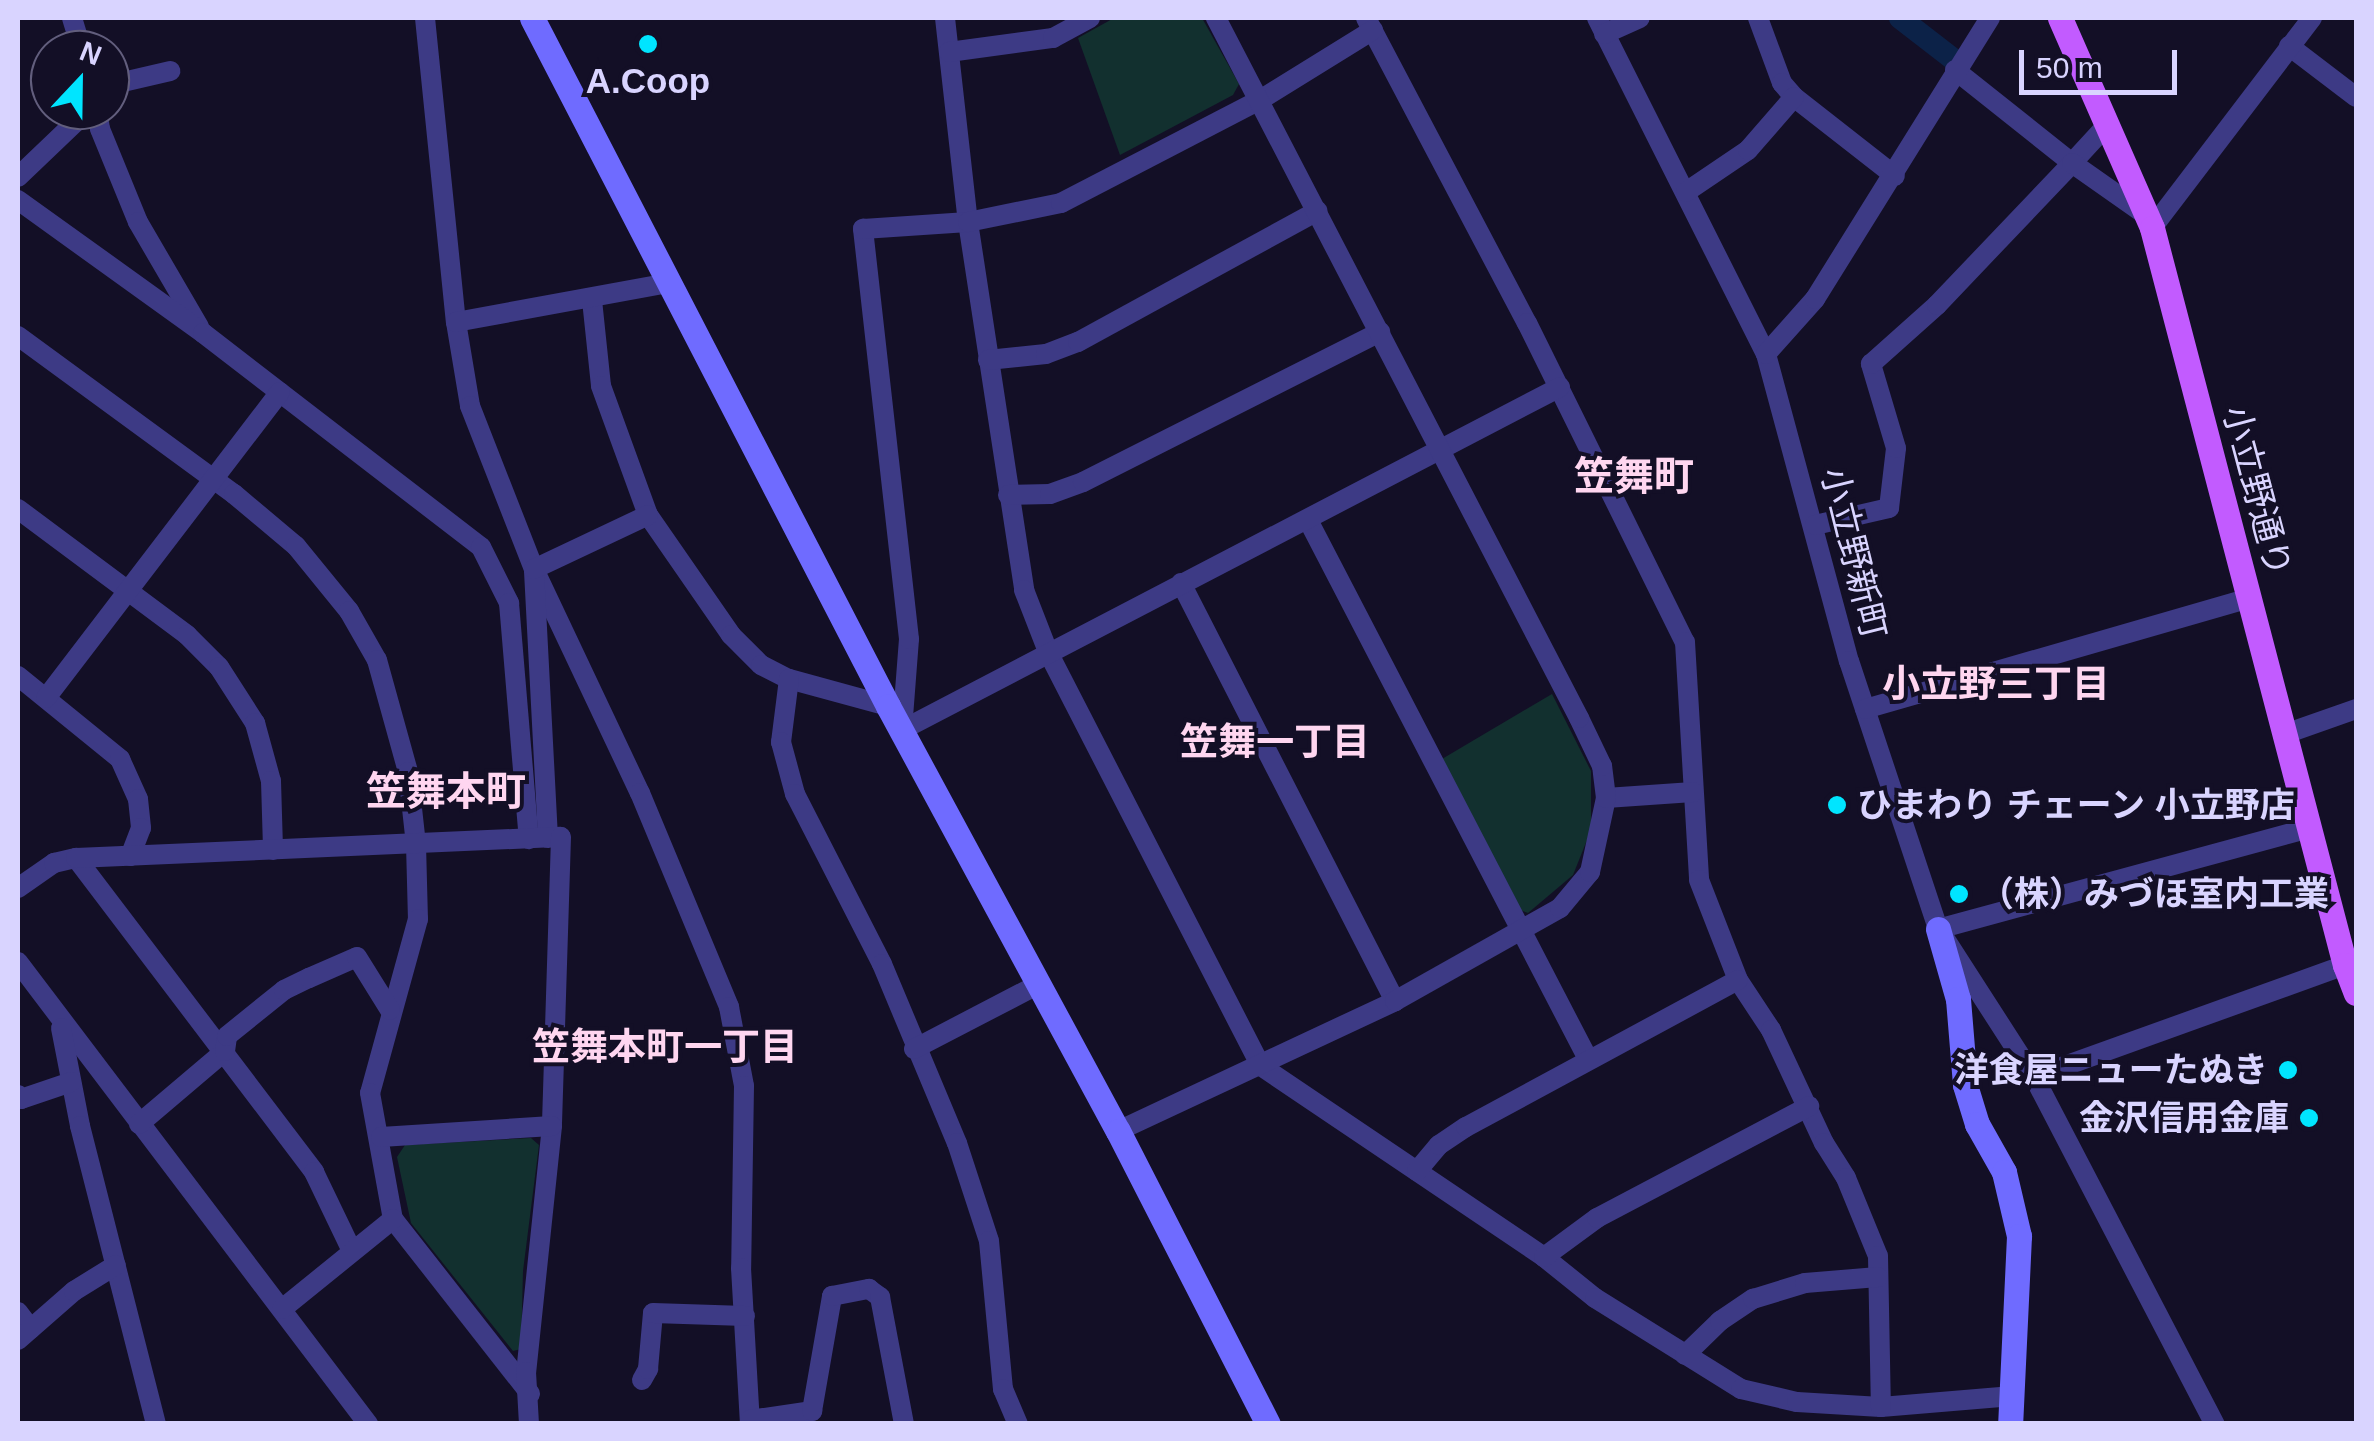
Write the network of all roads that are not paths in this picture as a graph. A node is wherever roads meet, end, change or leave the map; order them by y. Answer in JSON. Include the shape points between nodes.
{"nodes":[{"id":1,"x":424,"y":18,"type":"edge"},
{"id":2,"x":532,"y":18,"type":"edge"},
{"id":3,"x":945,"y":18,"type":"edge"},
{"id":4,"x":1090,"y":18,"type":"edge"},
{"id":5,"x":1216,"y":18,"type":"edge"},
{"id":6,"x":1640,"y":18,"type":"edge"},
{"id":7,"x":1758,"y":18,"type":"edge"},
{"id":8,"x":1990,"y":18,"type":"edge"},
{"id":9,"x":2060,"y":18,"type":"edge"},
{"id":10,"x":2312,"y":18,"type":"edge"},
{"id":11,"x":1370,"y":24,"type":"edge"},
{"id":12,"x":1601,"y":26,"type":"edge"},
{"id":13,"x":2289,"y":46,"type":"junction"},
{"id":14,"x":949,"y":52,"type":"junction"},
{"id":15,"x":1955,"y":70,"type":"junction"},
{"id":16,"x":170,"y":72,"type":"dead end"},
{"id":17,"x":130,"y":81,"type":"edge"},
{"id":18,"x":2356,"y":96,"type":"edge"},
{"id":19,"x":1794,"y":97,"type":"junction"},
{"id":20,"x":1260,"y":100,"type":"junction"},
{"id":21,"x":2107,"y":125,"type":"junction"},
{"id":22,"x":67,"y":130,"type":"edge"},
{"id":23,"x":100,"y":130,"type":"edge"},
{"id":24,"x":2072,"y":163,"type":"junction"},
{"id":25,"x":1895,"y":176,"type":"junction"},
{"id":26,"x":18,"y":177,"type":"edge"},
{"id":27,"x":1686,"y":192,"type":"junction"},
{"id":28,"x":18,"y":200,"type":"edge"},
{"id":29,"x":1317,"y":211,"type":"junction"},
{"id":30,"x":968,"y":222,"type":"junction"},
{"id":31,"x":2149,"y":222,"type":"junction"},
{"id":32,"x":668,"y":284,"type":"junction"},
{"id":33,"x":592,"y":300,"type":"junction"},
{"id":34,"x":456,"y":322,"type":"junction"},
{"id":35,"x":1380,"y":332,"type":"junction"},
{"id":36,"x":203,"y":334,"type":"junction"},
{"id":37,"x":18,"y":336,"type":"edge"},
{"id":38,"x":1766,"y":354,"type":"junction"},
{"id":39,"x":988,"y":360,"type":"junction"},
{"id":40,"x":1560,"y":387,"type":"junction"},
{"id":41,"x":280,"y":392,"type":"junction"},
{"id":42,"x":1443,"y":449,"type":"junction"},
{"id":43,"x":210,"y":481,"type":"junction"},
{"id":44,"x":1008,"y":496,"type":"junction"},
{"id":45,"x":18,"y":510,"type":"edge"},
{"id":46,"x":648,"y":515,"type":"junction"},
{"id":47,"x":1308,"y":520,"type":"junction"},
{"id":48,"x":1816,"y":525,"type":"junction"},
{"id":49,"x":534,"y":568,"type":"junction"},
{"id":50,"x":1181,"y":583,"type":"junction"},
{"id":51,"x":128,"y":590,"type":"junction"},
{"id":52,"x":2249,"y":598,"type":"junction"},
{"id":53,"x":1049,"y":654,"type":"junction"},
{"id":54,"x":18,"y":676,"type":"edge"},
{"id":55,"x":789,"y":679,"type":"junction"},
{"id":56,"x":46,"y":698,"type":"junction"},
{"id":57,"x":888,"y":706,"type":"junction"},
{"id":58,"x":1864,"y":709,"type":"junction"},
{"id":59,"x":2356,"y":709,"type":"edge"},
{"id":60,"x":902,"y":730,"type":"junction"},
{"id":61,"x":2284,"y":734,"type":"junction"},
{"id":62,"x":1693,"y":792,"type":"junction"},
{"id":63,"x":1606,"y":798,"type":"junction"},
{"id":64,"x":2309,"y":828,"type":"junction"},
{"id":65,"x":539,"y":838,"type":"junction"},
{"id":66,"x":416,"y":844,"type":"junction"},
{"id":67,"x":273,"y":850,"type":"junction"},
{"id":68,"x":130,"y":856,"type":"junction"},
{"id":69,"x":76,"y":858,"type":"junction"},
{"id":70,"x":18,"y":888,"type":"edge"},
{"id":71,"x":1938,"y":929,"type":"junction"},
{"id":72,"x":1523,"y":930,"type":"junction"},
{"id":73,"x":18,"y":962,"type":"edge"},
{"id":74,"x":2351,"y":963,"type":"edge"},
{"id":75,"x":1738,"y":980,"type":"junction"},
{"id":76,"x":1039,"y":984,"type":"junction"},
{"id":77,"x":2356,"y":993,"type":"edge"},
{"id":78,"x":1394,"y":1001,"type":"junction"},
{"id":79,"x":390,"y":1010,"type":"junction"},
{"id":80,"x":59,"y":1021,"type":"junction"},
{"id":81,"x":914,"y":1049,"type":"junction"},
{"id":82,"x":225,"y":1051,"type":"junction"},
{"id":83,"x":1588,"y":1059,"type":"junction"},
{"id":84,"x":1261,"y":1066,"type":"junction"},
{"id":85,"x":2034,"y":1077,"type":"junction"},
{"id":86,"x":71,"y":1082,"type":"junction"},
{"id":87,"x":18,"y":1095,"type":"edge"},
{"id":88,"x":1809,"y":1106,"type":"junction"},
{"id":89,"x":139,"y":1124,"type":"junction"},
{"id":90,"x":552,"y":1126,"type":"junction"},
{"id":91,"x":1118,"y":1131,"type":"junction"},
{"id":92,"x":381,"y":1137,"type":"junction"},
{"id":93,"x":1417,"y":1171,"type":"junction"},
{"id":94,"x":393,"y":1220,"type":"junction"},
{"id":95,"x":352,"y":1250,"type":"junction"},
{"id":96,"x":1544,"y":1257,"type":"junction"},
{"id":97,"x":116,"y":1265,"type":"junction"},
{"id":98,"x":1878,"y":1277,"type":"junction"},
{"id":99,"x":282,"y":1309,"type":"junction"},
{"id":100,"x":18,"y":1312,"type":"edge"},
{"id":101,"x":745,"y":1316,"type":"junction"},
{"id":102,"x":24,"y":1335,"type":"edge"},
{"id":103,"x":1685,"y":1355,"type":"junction"},
{"id":104,"x":642,"y":1380,"type":"dead end"},
{"id":105,"x":530,"y":1394,"type":"junction"},
{"id":106,"x":2014,"y":1396,"type":"junction"},
{"id":107,"x":1881,"y":1407,"type":"junction"},
{"id":108,"x":750,"y":1421,"type":"edge"},
{"id":109,"x":156,"y":1424,"type":"edge"},
{"id":110,"x":368,"y":1424,"type":"edge"},
{"id":111,"x":529,"y":1424,"type":"edge"},
{"id":112,"x":904,"y":1424,"type":"edge"},
{"id":113,"x":1018,"y":1424,"type":"edge"},
{"id":114,"x":1268,"y":1424,"type":"edge"},
{"id":115,"x":2010,"y":1424,"type":"edge"},
{"id":116,"x":2215,"y":1424,"type":"edge"}],
"edges":[{"from":1,"to":34,"type":"street"},
{"from":2,"to":32,"type":"street"},
{"from":3,"to":14,"type":"street"},
{"from":4,"to":14,"type":"street","via":[[1053,38]]},
{"from":5,"to":20,"type":"street"},
{"from":6,"to":12,"type":"street"},
{"from":7,"to":19,"type":"street"},
{"from":8,"to":15,"type":"street"},
{"from":9,"to":21,"type":"main road","name":"小立野通り"},
{"from":10,"to":13,"type":"street"},
{"from":11,"to":20,"type":"street"},
{"from":11,"to":40,"type":"street"},
{"from":12,"to":27,"type":"street","name":"小立野新町"},
{"from":13,"to":18,"type":"street"},
{"from":13,"to":31,"type":"street"},
{"from":14,"to":30,"type":"street"},
{"from":15,"to":24,"type":"street"},
{"from":15,"to":25,"type":"street"},
{"from":16,"to":17,"type":"street"},
{"from":19,"to":25,"type":"street"},
{"from":19,"to":27,"type":"street","via":[[1748,150]]},
{"from":20,"to":29,"type":"street"},
{"from":20,"to":30,"type":"street","via":[[1062,202]]},
{"from":21,"to":24,"type":"street"},
{"from":21,"to":31,"type":"main road","name":"小立野通り"},
{"from":22,"to":26,"type":"street"},
{"from":23,"to":36,"type":"street","via":[[138,222]]},
{"from":24,"to":31,"type":"street"},
{"from":24,"to":48,"type":"street","via":[[1871,364],[1896,448],[1889,508]]},
{"from":25,"to":38,"type":"street","via":[[1816,299]]},
{"from":27,"to":38,"type":"street","name":"小立野新町"},
{"from":28,"to":36,"type":"street"},
{"from":29,"to":35,"type":"street"},
{"from":29,"to":39,"type":"street","via":[[1078,342],[1046,354]]},
{"from":30,"to":39,"type":"street"},
{"from":30,"to":60,"type":"street","via":[[863,229],[909,639]]},
{"from":31,"to":52,"type":"main road","name":"小立野通り"},
{"from":32,"to":33,"type":"street"},
{"from":32,"to":57,"type":"street"},
{"from":33,"to":34,"type":"street"},
{"from":33,"to":46,"type":"street","via":[[601,386]]},
{"from":34,"to":49,"type":"street","via":[[470,406]]},
{"from":35,"to":42,"type":"street"},
{"from":35,"to":44,"type":"street","via":[[1084,482],[1050,494]]},
{"from":36,"to":41,"type":"street"},
{"from":37,"to":43,"type":"street"},
{"from":38,"to":48,"type":"street","name":"小立野新町"},
{"from":39,"to":44,"type":"street"},
{"from":40,"to":42,"type":"street"},
{"from":40,"to":62,"type":"street","via":[[1685,642]]},
{"from":41,"to":43,"type":"street"},
{"from":41,"to":65,"type":"street","via":[[482,547],[509,602]]},
{"from":42,"to":47,"type":"street"},
{"from":42,"to":63,"type":"street","via":[[1602,766]]},
{"from":43,"to":51,"type":"street"},
{"from":43,"to":66,"type":"street","via":[[296,546],[350,611],[378,660],[408,772]]},
{"from":44,"to":53,"type":"street","via":[[1024,590]]},
{"from":45,"to":51,"type":"street"},
{"from":46,"to":49,"type":"street"},
{"from":46,"to":55,"type":"street","via":[[731,635],[762,665]]},
{"from":47,"to":50,"type":"street"},
{"from":47,"to":72,"type":"street"},
{"from":48,"to":58,"type":"street","name":"小立野新町"},
{"from":49,"to":65,"type":"street"},
{"from":49,"to":101,"type":"street","via":[[640,793],[728,1008],[744,1086]]},
{"from":50,"to":53,"type":"street"},
{"from":50,"to":78,"type":"street"},
{"from":51,"to":56,"type":"street"},
{"from":51,"to":67,"type":"street","via":[[219,667],[255,723],[271,781]]},
{"from":52,"to":58,"type":"street"},
{"from":52,"to":61,"type":"main road","name":"小立野通り"},
{"from":53,"to":60,"type":"street"},
{"from":53,"to":84,"type":"street"},
{"from":54,"to":56,"type":"street"},
{"from":55,"to":57,"type":"street"},
{"from":55,"to":81,"type":"street","via":[[782,742],[794,794],[882,964]]},
{"from":56,"to":68,"type":"street","via":[[120,759],[138,799],[141,828]]},
{"from":57,"to":60,"type":"street"},
{"from":58,"to":71,"type":"street","name":"小立野新町"},
{"from":59,"to":61,"type":"street"},
{"from":60,"to":76,"type":"street"},
{"from":61,"to":64,"type":"main road","name":"小立野通り"},
{"from":62,"to":63,"type":"street"},
{"from":62,"to":75,"type":"street","via":[[1699,880]]},
{"from":63,"to":72,"type":"street","via":[[1590,872],[1560,908]]},
{"from":64,"to":71,"type":"street"},
{"from":64,"to":74,"type":"main road","name":"小立野通り"},
{"from":65,"to":66,"type":"street"},
{"from":65,"to":90,"type":"street","via":[[561,837]]},
{"from":66,"to":67,"type":"street"},
{"from":66,"to":79,"type":"street","via":[[418,919]]},
{"from":67,"to":68,"type":"street"},
{"from":68,"to":69,"type":"street"},
{"from":69,"to":70,"type":"street","via":[[54,862]]},
{"from":69,"to":82,"type":"street"},
{"from":71,"to":85,"type":"street","name":"小立野新町"},
{"from":71,"to":106,"type":"street","via":[[1958,1000],[1965,1084],[1977,1124],[2004,1172],[2019,1236]]},
{"from":72,"to":78,"type":"street"},
{"from":72,"to":83,"type":"street"},
{"from":73,"to":80,"type":"street"},
{"from":74,"to":77,"type":"main road","name":"小立野通り"},
{"from":74,"to":85,"type":"street"},
{"from":75,"to":83,"type":"street"},
{"from":75,"to":88,"type":"street"},
{"from":76,"to":81,"type":"street"},
{"from":76,"to":91,"type":"street"},
{"from":78,"to":84,"type":"street"},
{"from":79,"to":82,"type":"street","via":[[357,957],[284,990],[227,1036]]},
{"from":79,"to":92,"type":"street","via":[[370,1093]]},
{"from":80,"to":86,"type":"street"},
{"from":80,"to":89,"type":"street"},
{"from":81,"to":113,"type":"street","via":[[957,1143],[990,1241],[1003,1389]]},
{"from":82,"to":89,"type":"street"},
{"from":82,"to":95,"type":"street","via":[[314,1172]]},
{"from":83,"to":93,"type":"street","via":[[1466,1127]]},
{"from":84,"to":91,"type":"street"},
{"from":84,"to":93,"type":"street"},
{"from":85,"to":116,"type":"street","name":"小立野新町"},
{"from":86,"to":87,"type":"street"},
{"from":86,"to":97,"type":"street"},
{"from":88,"to":96,"type":"street","via":[[1597,1218]]},
{"from":88,"to":98,"type":"street","via":[[1878,1256]]},
{"from":89,"to":99,"type":"street"},
{"from":90,"to":92,"type":"street"},
{"from":90,"to":105,"type":"street","via":[[526,1372]]},
{"from":91,"to":114,"type":"street"},
{"from":92,"to":94,"type":"street"},
{"from":93,"to":96,"type":"street"},
{"from":94,"to":95,"type":"street"},
{"from":94,"to":105,"type":"street"},
{"from":95,"to":99,"type":"street"},
{"from":96,"to":103,"type":"street"},
{"from":97,"to":102,"type":"street"},
{"from":97,"to":109,"type":"street"},
{"from":98,"to":103,"type":"street","via":[[1804,1282],[1753,1299]]},
{"from":98,"to":107,"type":"street"},
{"from":99,"to":110,"type":"street"},
{"from":100,"to":102,"type":"street"},
{"from":101,"to":104,"type":"street","via":[[653,1313]]},
{"from":101,"to":108,"type":"street"},
{"from":103,"to":107,"type":"street","via":[[1741,1389],[1796,1402]]},
{"from":105,"to":111,"type":"street"},
{"from":106,"to":107,"type":"street"},
{"from":106,"to":115,"type":"street"},
{"from":108,"to":112,"type":"street","via":[[812,1411],[832,1296],[870,1289],[880,1296]]}]}
